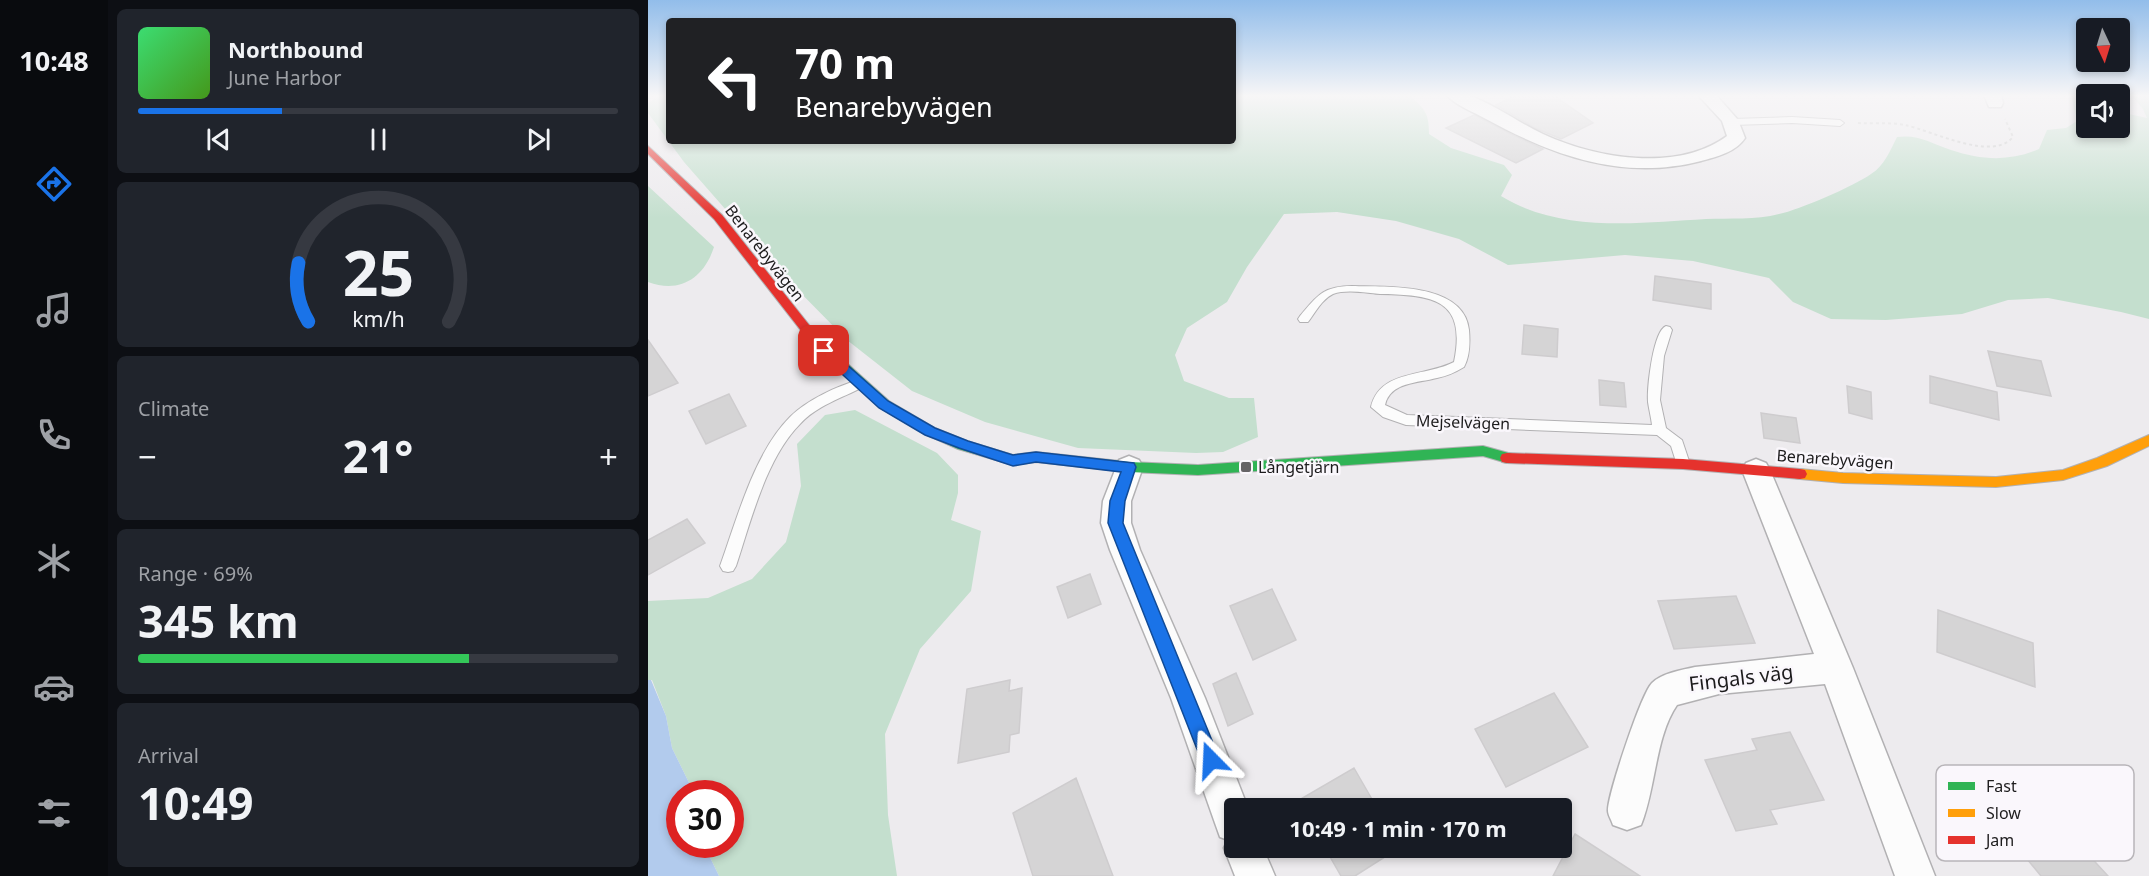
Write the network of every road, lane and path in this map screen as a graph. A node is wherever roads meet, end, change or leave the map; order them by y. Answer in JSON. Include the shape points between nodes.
{"nodes":[{"id":1,"x":1537,"y":136,"type":"edge"},
{"id":2,"x":1736,"y":136,"type":"edge"},
{"id":3,"x":1940,"y":136,"type":"edge"},
{"id":4,"x":2013,"y":136,"type":"edge"},
{"id":5,"x":648,"y":149,"type":"edge"},
{"id":6,"x":1304,"y":319,"type":"dead end"},
{"id":7,"x":1666,"y":330,"type":"dead end"},
{"id":8,"x":859,"y":384,"type":"junction"},
{"id":9,"x":1660,"y":430,"type":"junction"},
{"id":10,"x":2149,"y":440,"type":"edge"},
{"id":11,"x":1512,"y":459,"type":"junction"},
{"id":12,"x":1013,"y":460,"type":"junction"},
{"id":13,"x":1683,"y":464,"type":"junction"},
{"id":14,"x":1486,"y":468,"type":"dead end"},
{"id":15,"x":1756,"y":470,"type":"junction"},
{"id":16,"x":1034,"y":473,"type":"dead end"},
{"id":17,"x":1124,"y":480,"type":"junction"},
{"id":18,"x":1227,"y":482,"type":"dead end"},
{"id":19,"x":1191,"y":484,"type":"dead end"},
{"id":20,"x":728,"y":566,"type":"dead end"},
{"id":21,"x":1836,"y":668,"type":"junction"},
{"id":22,"x":1225,"y":798,"type":"edge"},
{"id":23,"x":1627,"y":811,"type":"dead end"},
{"id":24,"x":1248,"y":858,"type":"edge"},
{"id":25,"x":1255,"y":876,"type":"edge"},
{"id":26,"x":1915,"y":876,"type":"edge"}],
"edges":[{"from":1,"to":2,"type":"street","via":[[1591,159],[1661,163],[1710,152],[1726,146]]},
{"from":3,"to":4,"type":"path","via":[[1969,145],[1996,147],[2007,144]]},
{"from":5,"to":8,"type":"street","name":"Benarebyvägen","via":[[718,217],[793,315]]},
{"from":6,"to":9,"type":"lane","name":"Mejselvägen","via":[[1328,293],[1341,290],[1430,296],[1457,310],[1465,346],[1460,364],[1386,388],[1378,399],[1378,407],[1406,420]]},
{"from":7,"to":9,"type":"lane","via":[[1655,379],[1654,400]]},
{"from":8,"to":12,"type":"street","name":"Benarebyvägen","via":[[930,431]]},
{"from":8,"to":20,"type":"lane","via":[[796,419],[783,434],[771,452]]},
{"from":9,"to":13,"type":"lane","via":[[1677,444]]},
{"from":10,"to":15,"type":"street","name":"Benarebyvägen","via":[[2063,475],[1996,482],[1843,478]]},
{"from":11,"to":13,"type":"street","name":"Benarebyvägen"},
{"from":11,"to":14,"type":"street","name":"Benarebyvägen"},
{"from":11,"to":17,"type":"street","name":"Benarebyvägen","via":[[1483,451],[1198,470]]},
{"from":12,"to":16,"type":"street","name":"Benarebyvägen","via":[[1024,471]]},
{"from":12,"to":17,"type":"street","name":"Benarebyvägen","via":[[1036,457]]},
{"from":13,"to":15,"type":"street","name":"Benarebyvägen"},
{"from":15,"to":21,"type":"street"},
{"from":17,"to":22,"type":"street","via":[[1117,501],[1116,523]]},
{"from":18,"to":19,"type":"street"},
{"from":21,"to":23,"type":"street","name":"Fingals väg","via":[[1768,672],[1677,686],[1664,694],[1654,712]]},
{"from":21,"to":26,"type":"street"},
{"from":24,"to":25,"type":"street"}]}
